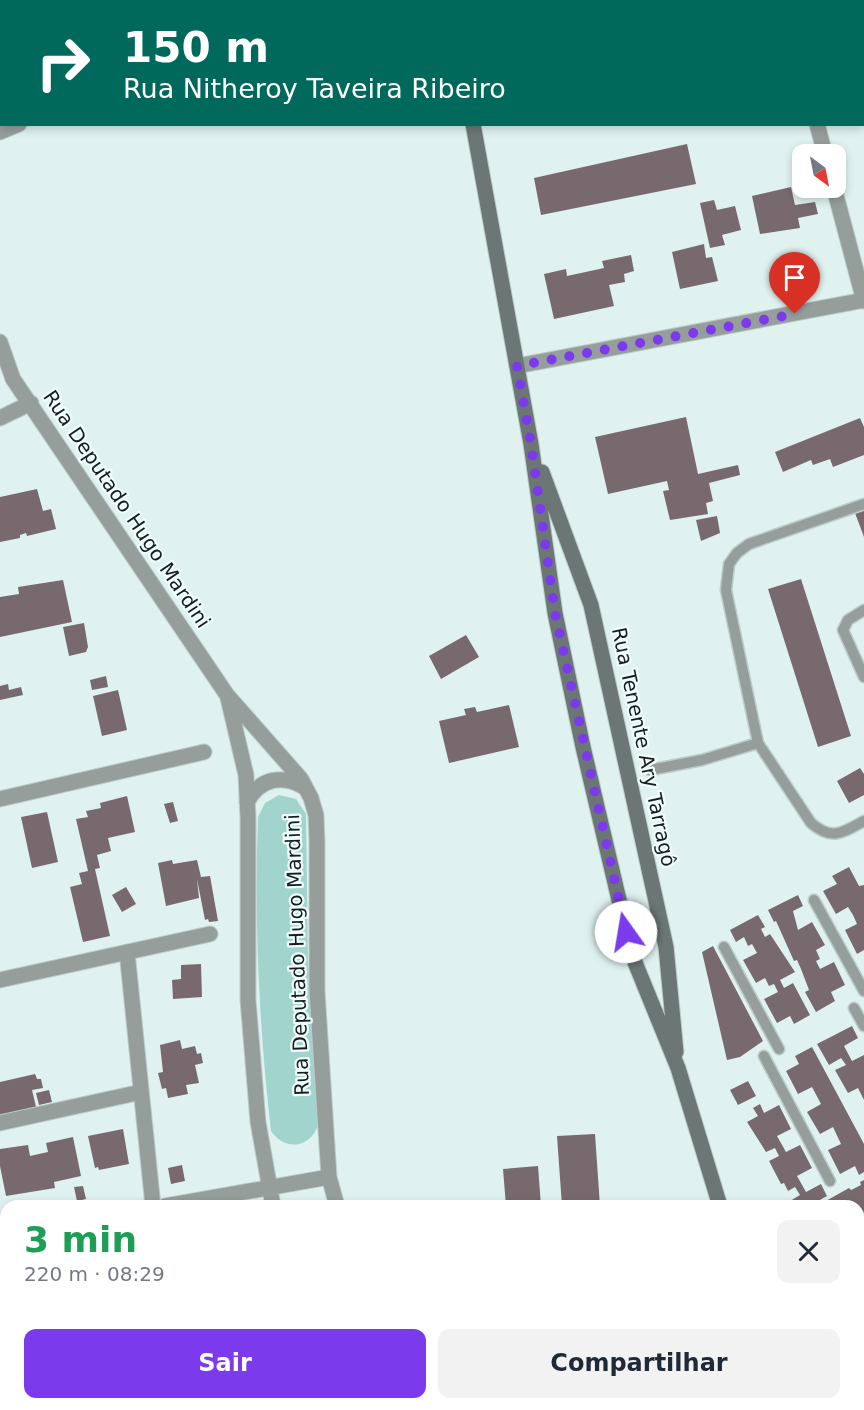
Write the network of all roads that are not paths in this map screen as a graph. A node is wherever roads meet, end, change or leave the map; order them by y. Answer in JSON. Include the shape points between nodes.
{"nodes":[{"id":1,"x":15,"y":126,"type":"edge"},
{"id":2,"x":472,"y":126,"type":"edge"},
{"id":3,"x":818,"y":126,"type":"edge"},
{"id":4,"x":0,"y":132,"type":"edge"},
{"id":5,"x":822,"y":144,"type":"edge"},
{"id":6,"x":837,"y":198,"type":"edge"},
{"id":7,"x":864,"y":301,"type":"edge"},
{"id":8,"x":0,"y":342,"type":"edge"},
{"id":9,"x":517,"y":366,"type":"junction"},
{"id":10,"x":31,"y":403,"type":"junction"},
{"id":11,"x":0,"y":418,"type":"edge"},
{"id":12,"x":531,"y":444,"type":"junction"},
{"id":13,"x":864,"y":504,"type":"edge"},
{"id":14,"x":864,"y":610,"type":"edge"},
{"id":15,"x":864,"y":677,"type":"edge"},
{"id":16,"x":227,"y":695,"type":"junction"},
{"id":17,"x":758,"y":743,"type":"junction"},
{"id":18,"x":204,"y":752,"type":"dead end"},
{"id":19,"x":650,"y":770,"type":"dead end"},
{"id":20,"x":307,"y":789,"type":"junction"},
{"id":21,"x":0,"y":799,"type":"edge"},
{"id":22,"x":247,"y":802,"type":"junction"},
{"id":23,"x":864,"y":821,"type":"edge"},
{"id":24,"x":814,"y":900,"type":"dead end"},
{"id":25,"x":210,"y":934,"type":"dead end"},
{"id":26,"x":724,"y":947,"type":"dead end"},
{"id":27,"x":127,"y":952,"type":"junction"},
{"id":28,"x":0,"y":980,"type":"edge"},
{"id":29,"x":864,"y":991,"type":"edge"},
{"id":30,"x":855,"y":1008,"type":"dead end"},
{"id":31,"x":864,"y":1026,"type":"edge"},
{"id":32,"x":779,"y":1049,"type":"dead end"},
{"id":33,"x":764,"y":1056,"type":"dead end"},
{"id":34,"x":678,"y":1068,"type":"junction"},
{"id":35,"x":141,"y":1092,"type":"junction"},
{"id":36,"x":0,"y":1123,"type":"edge"},
{"id":37,"x":330,"y":1177,"type":"junction"},
{"id":38,"x":830,"y":1181,"type":"dead end"},
{"id":39,"x":269,"y":1186,"type":"junction"},
{"id":40,"x":152,"y":1200,"type":"edge"},
{"id":41,"x":196,"y":1200,"type":"edge"},
{"id":42,"x":272,"y":1200,"type":"edge"},
{"id":43,"x":336,"y":1200,"type":"edge"},
{"id":44,"x":718,"y":1200,"type":"edge"}],
"edges":[{"from":1,"to":4,"type":"street"},
{"from":2,"to":9,"type":"main road","name":"Rua Tenente Ary Tarragô"},
{"from":3,"to":5,"type":"street"},
{"from":6,"to":7,"type":"street"},
{"from":7,"to":9,"type":"street"},
{"from":8,"to":10,"type":"street","name":"Rua Deputado Hugo Mardini","via":[[13,379]]},
{"from":9,"to":12,"type":"main road","name":"Rua Tenente Ary Tarragô"},
{"from":10,"to":11,"type":"street"},
{"from":10,"to":16,"type":"street","name":"Rua Deputado Hugo Mardini"},
{"from":12,"to":34,"type":"main road","name":"Rua Tenente Ary Tarragô","via":[[555,613],[629,944]]},
{"from":12,"to":34,"type":"main road","name":"Rua Tenente Ary Tarragô","via":[[591,605],[666,947]]},
{"from":13,"to":17,"type":"lane","via":[[749,544],[729,564],[726,590]]},
{"from":14,"to":15,"type":"lane","via":[[848,620],[843,630]]},
{"from":16,"to":20,"type":"street","name":"Rua Deputado Hugo Mardini"},
{"from":16,"to":22,"type":"street","name":"Rua Deputado Hugo Mardini","via":[[246,775]]},
{"from":17,"to":19,"type":"lane"},
{"from":17,"to":23,"type":"lane","via":[[820,831],[840,833]]},
{"from":18,"to":21,"type":"street"},
{"from":20,"to":22,"type":"street","via":[[291,780],[273,779],[257,789]]},
{"from":20,"to":37,"type":"street","name":"Rua Deputado Hugo Mardini","via":[[316,815],[317,991]]},
{"from":22,"to":39,"type":"street","name":"Rua Deputado Hugo Mardini","via":[[248,1000],[258,1122]]},
{"from":24,"to":29,"type":"lane"},
{"from":25,"to":27,"type":"street"},
{"from":26,"to":32,"type":"lane"},
{"from":27,"to":28,"type":"street"},
{"from":27,"to":35,"type":"street"},
{"from":30,"to":31,"type":"lane"},
{"from":33,"to":38,"type":"lane"},
{"from":34,"to":44,"type":"main road","name":"Rua Tenente Ary Tarragô"},
{"from":35,"to":36,"type":"street"},
{"from":35,"to":40,"type":"street"},
{"from":37,"to":39,"type":"street"},
{"from":37,"to":43,"type":"street","name":"Rua Deputado Hugo Mardini"},
{"from":39,"to":41,"type":"street"},
{"from":39,"to":42,"type":"street","name":"Rua Deputado Hugo Mardini"}]}
